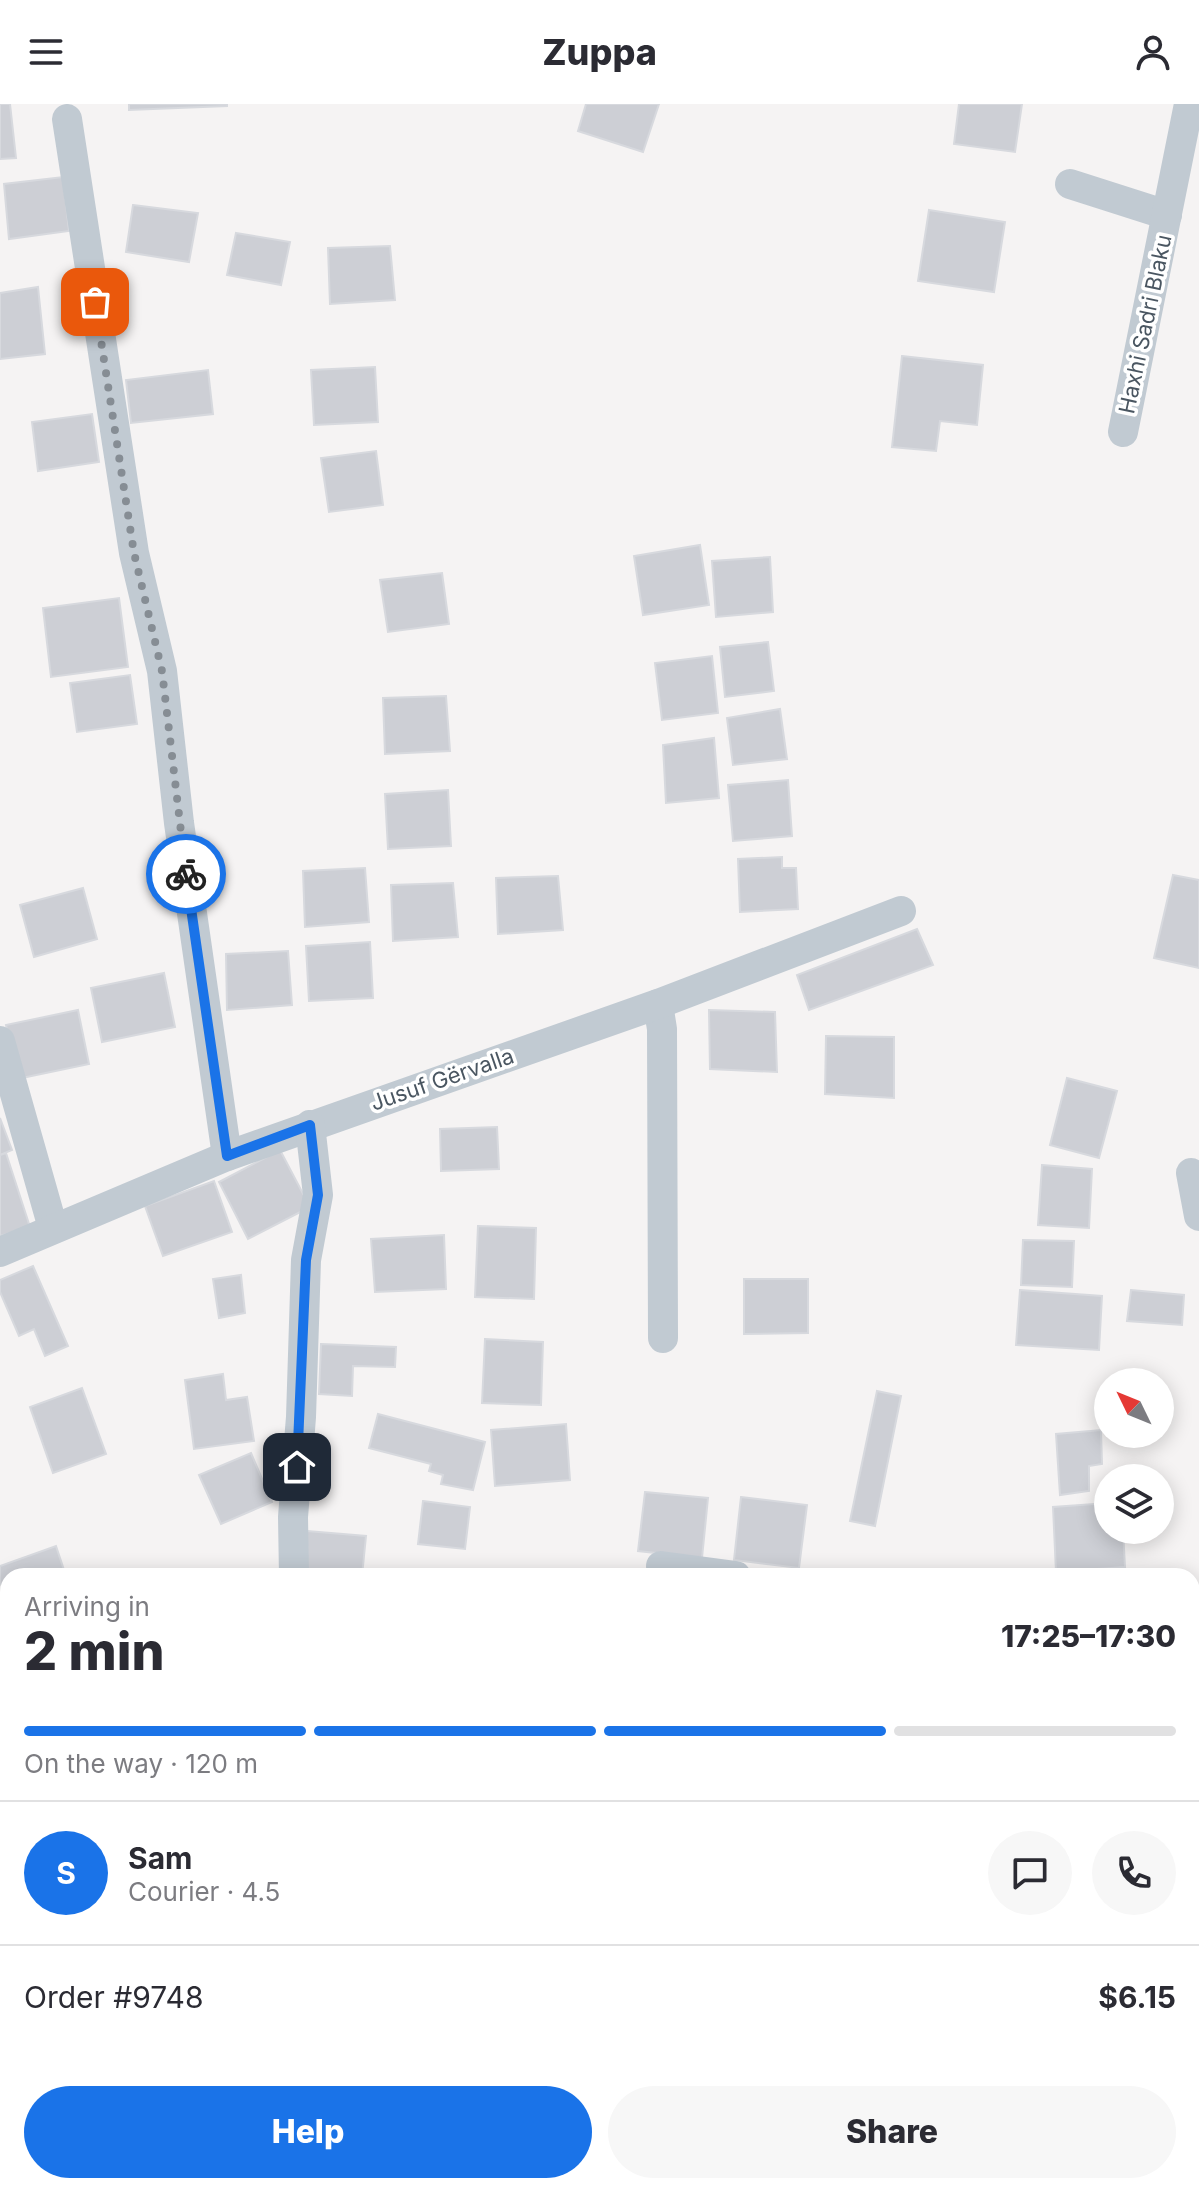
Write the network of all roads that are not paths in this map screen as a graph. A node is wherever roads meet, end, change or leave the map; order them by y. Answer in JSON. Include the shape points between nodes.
{"nodes":[{"id":1,"x":1189,"y":104,"type":"edge"},
{"id":2,"x":67,"y":119,"type":"dead end"},
{"id":3,"x":1070,"y":184,"type":"dead end"},
{"id":4,"x":1167,"y":215,"type":"junction"},
{"id":5,"x":1123,"y":432,"type":"dead end"},
{"id":6,"x":901,"y":911,"type":"dead end"},
{"id":7,"x":658,"y":1004,"type":"junction"},
{"id":8,"x":0,"y":1041,"type":"edge"},
{"id":9,"x":310,"y":1125,"type":"junction"},
{"id":10,"x":227,"y":1156,"type":"junction"},
{"id":11,"x":1191,"y":1173,"type":"dead end"},
{"id":12,"x":1199,"y":1216,"type":"edge"},
{"id":13,"x":53,"y":1228,"type":"junction"},
{"id":14,"x":0,"y":1252,"type":"edge"},
{"id":15,"x":663,"y":1338,"type":"dead end"},
{"id":16,"x":661,"y":1566,"type":"dead end"},
{"id":17,"x":294,"y":1568,"type":"edge"},
{"id":18,"x":676,"y":1568,"type":"edge"}],
"edges":[{"from":1,"to":4,"type":"street","name":"Haxhi Sadri Blaku"},
{"from":2,"to":10,"type":"street","via":[[134,553],[162,671]]},
{"from":3,"to":4,"type":"street","name":"Haxhi Sadri Blaku"},
{"from":4,"to":5,"type":"street","name":"Haxhi Sadri Blaku"},
{"from":6,"to":7,"type":"street","name":"Jusuf Gërvalla"},
{"from":7,"to":9,"type":"street","name":"Jusuf Gërvalla"},
{"from":7,"to":15,"type":"street"},
{"from":8,"to":13,"type":"street"},
{"from":9,"to":10,"type":"street","name":"Jusuf Gërvalla"},
{"from":9,"to":17,"type":"street","via":[[318,1195],[306,1260]]},
{"from":10,"to":13,"type":"street","name":"Jusuf Gërvalla"},
{"from":11,"to":12,"type":"street"},
{"from":13,"to":14,"type":"street","name":"Jusuf Gërvalla"},
{"from":16,"to":18,"type":"street"}]}
